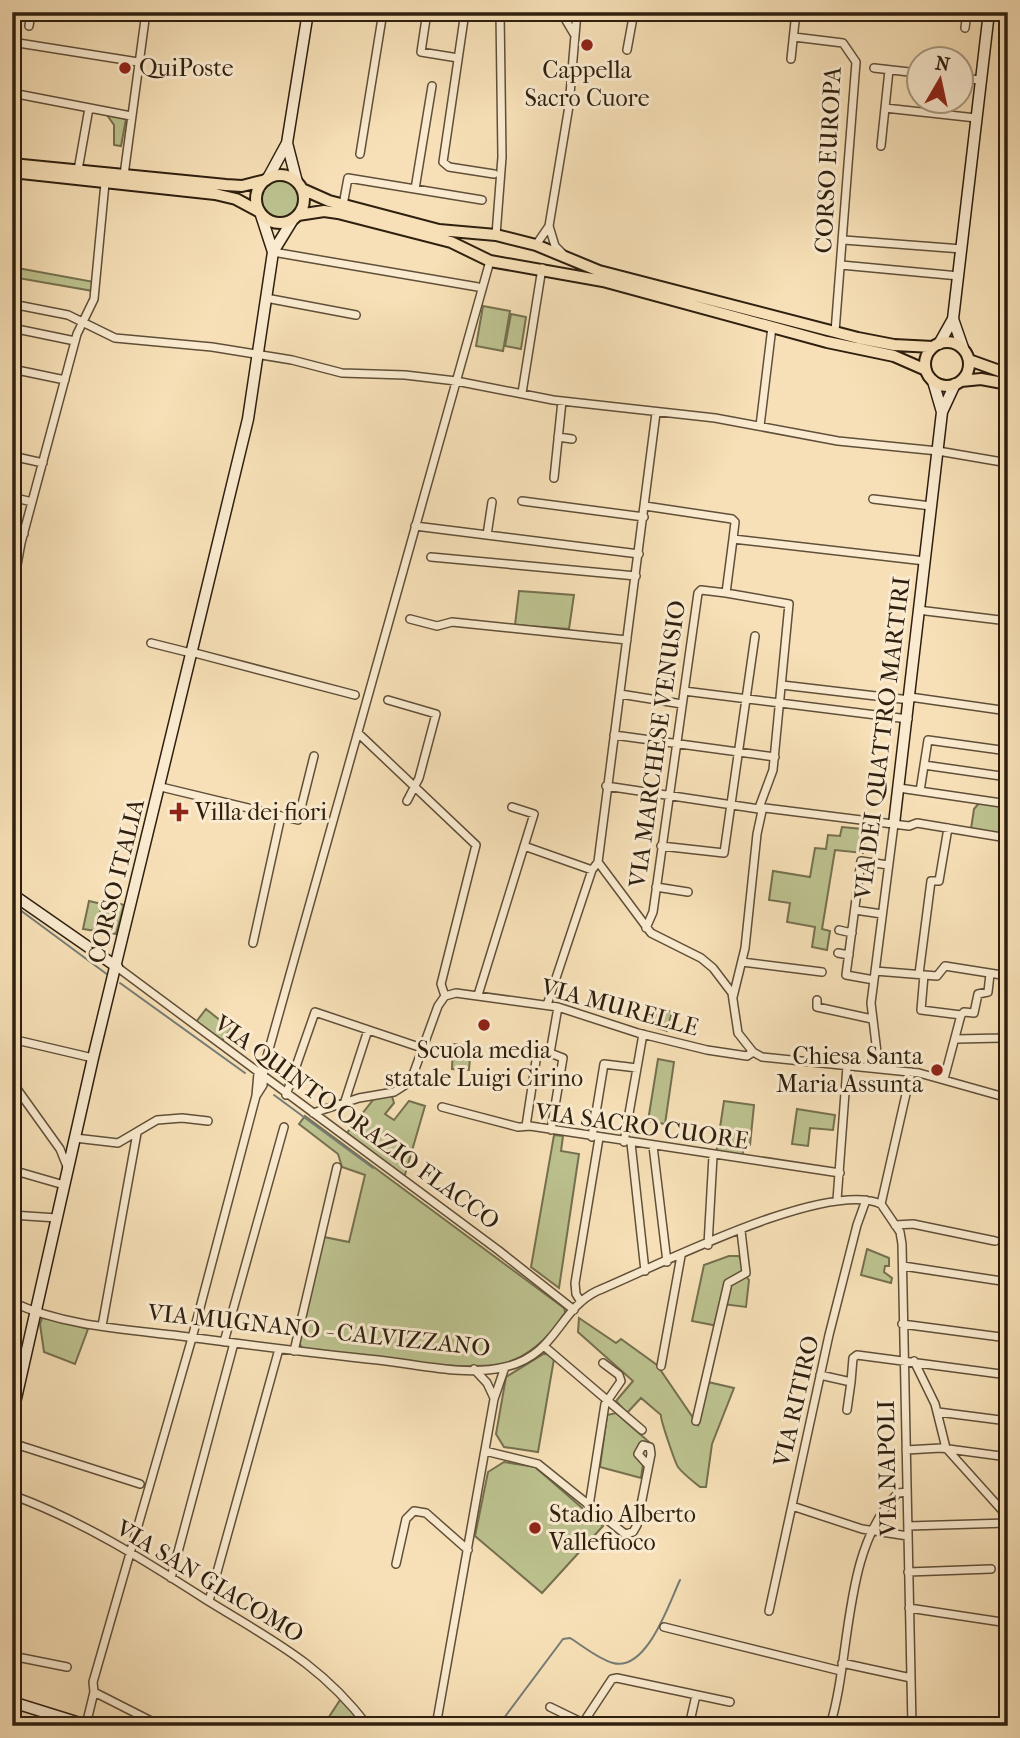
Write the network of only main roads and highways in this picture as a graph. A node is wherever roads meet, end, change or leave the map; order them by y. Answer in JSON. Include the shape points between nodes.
{"nodes":[{"id":1,"x":12,"y":164,"type":"edge"},
{"id":2,"x":12,"y":173,"type":"edge"},
{"id":3,"x":267,"y":179,"type":"junction"},
{"id":4,"x":300,"y":185,"type":"junction"},
{"id":5,"x":261,"y":214,"type":"junction"},
{"id":6,"x":295,"y":218,"type":"junction"},
{"id":7,"x":492,"y":235,"type":"junction"},
{"id":8,"x":552,"y":251,"type":"junction"},
{"id":9,"x":487,"y":258,"type":"junction"},
{"id":10,"x":543,"y":268,"type":"junction"},
{"id":11,"x":936,"y":346,"type":"junction"},
{"id":12,"x":969,"y":360,"type":"junction"},
{"id":13,"x":926,"y":370,"type":"junction"},
{"id":14,"x":1008,"y":374,"type":"edge"},
{"id":15,"x":958,"y":383,"type":"junction"},
{"id":16,"x":1008,"y":384,"type":"edge"}],
"edges":[{"from":1,"to":3,"type":"main road","via":[[242,186]]},
{"from":2,"to":5,"type":"main road","via":[[221,195]]},
{"from":3,"to":4,"type":"main road","via":[[283,175]]},
{"from":3,"to":5,"type":"main road","via":[[256,195]]},
{"from":4,"to":6,"type":"main road","via":[[304,203]]},
{"from":4,"to":7,"type":"main road","via":[[343,205],[453,233]]},
{"from":5,"to":6,"type":"main road","via":[[276,223]]},
{"from":6,"to":9,"type":"main road","via":[[324,211],[338,213],[444,240]]},
{"from":7,"to":8,"type":"main road"},
{"from":7,"to":9,"type":"main road","via":[[481,243]]},
{"from":8,"to":10,"type":"main road","via":[[553,260]]},
{"from":8,"to":11,"type":"main road","via":[[599,271],[835,332],[894,345]]},
{"from":9,"to":10,"type":"main road"},
{"from":10,"to":13,"type":"main road","via":[[894,356]]},
{"from":11,"to":12,"type":"main road","via":[[951,342],[963,348]]},
{"from":11,"to":13,"type":"main road","via":[[926,358]]},
{"from":12,"to":14,"type":"main road"},
{"from":12,"to":15,"type":"main road","via":[[968,372]]},
{"from":13,"to":15,"type":"main road","via":[[933,381],[944,386]]},
{"from":15,"to":16,"type":"main road","via":[[981,379]]}]}
